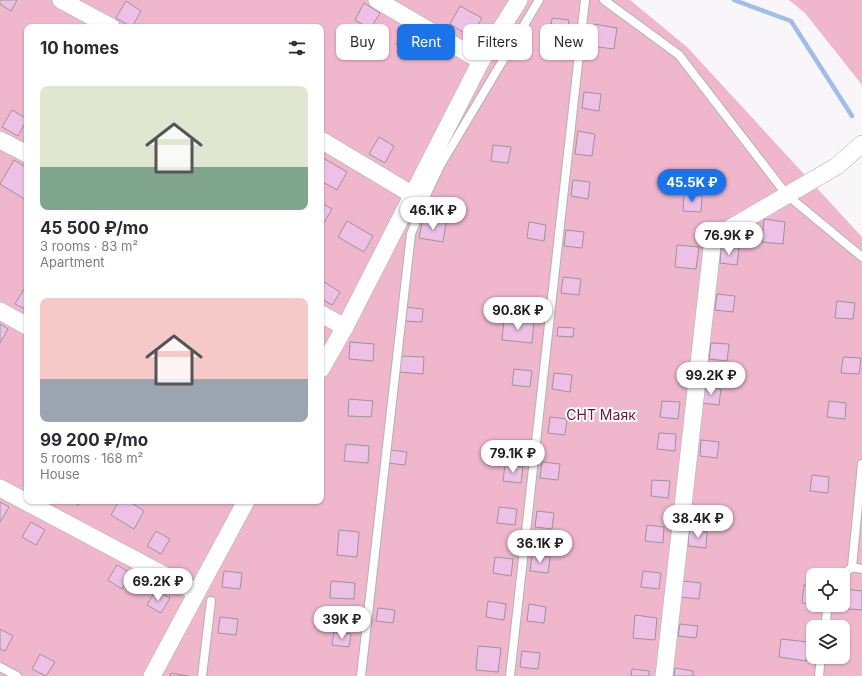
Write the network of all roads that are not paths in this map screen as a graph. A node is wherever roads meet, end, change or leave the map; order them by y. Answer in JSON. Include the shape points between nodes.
{"nodes":[{"id":1,"x":61,"y":0,"type":"edge"},
{"id":2,"x":376,"y":0,"type":"edge"},
{"id":3,"x":519,"y":0,"type":"edge"},
{"id":4,"x":539,"y":0,"type":"edge"},
{"id":5,"x":585,"y":0,"type":"edge"},
{"id":6,"x":604,"y":0,"type":"edge"},
{"id":7,"x":106,"y":24,"type":"edge"},
{"id":8,"x":481,"y":61,"type":"junction"},
{"id":9,"x":0,"y":140,"type":"edge"},
{"id":10,"x":324,"y":142,"type":"edge"},
{"id":11,"x":862,"y":144,"type":"edge"},
{"id":12,"x":24,"y":152,"type":"edge"},
{"id":13,"x":413,"y":195,"type":"junction"},
{"id":14,"x":787,"y":195,"type":"junction"},
{"id":15,"x":862,"y":257,"type":"edge"},
{"id":16,"x":0,"y":311,"type":"edge"},
{"id":17,"x":324,"y":316,"type":"edge"},
{"id":18,"x":24,"y":324,"type":"edge"},
{"id":19,"x":345,"y":327,"type":"junction"},
{"id":20,"x":324,"y":364,"type":"edge"},
{"id":21,"x":862,"y":464,"type":"edge"},
{"id":22,"x":0,"y":488,"type":"edge"},
{"id":23,"x":24,"y":501,"type":"edge"},
{"id":24,"x":30,"y":504,"type":"edge"},
{"id":25,"x":244,"y":504,"type":"edge"},
{"id":26,"x":852,"y":567,"type":"joint"},
{"id":27,"x":862,"y":569,"type":"edge"},
{"id":28,"x":196,"y":592,"type":"junction"},
{"id":29,"x":211,"y":601,"type":"dead end"},
{"id":30,"x":820,"y":664,"type":"edge"},
{"id":31,"x":0,"y":667,"type":"edge"},
{"id":32,"x":17,"y":676,"type":"edge"},
{"id":33,"x":152,"y":676,"type":"edge"},
{"id":34,"x":202,"y":676,"type":"edge"},
{"id":35,"x":362,"y":676,"type":"edge"},
{"id":36,"x":510,"y":676,"type":"edge"},
{"id":37,"x":664,"y":676,"type":"edge"},
{"id":38,"x":819,"y":676,"type":"edge"}],
"edges":[{"from":1,"to":7,"type":"street"},
{"from":2,"to":8,"type":"street"},
{"from":3,"to":8,"type":"street"},
{"from":4,"to":35,"type":"lane","via":[[441,164],[412,234]]},
{"from":5,"to":36,"type":"lane"},
{"from":6,"to":14,"type":"lane","via":[[679,55]]},
{"from":8,"to":13,"type":"street"},
{"from":9,"to":12,"type":"street"},
{"from":10,"to":13,"type":"street"},
{"from":11,"to":14,"type":"street","via":[[837,166]]},
{"from":13,"to":19,"type":"street"},
{"from":14,"to":15,"type":"lane"},
{"from":14,"to":37,"type":"street","via":[[713,238]]},
{"from":16,"to":18,"type":"street"},
{"from":17,"to":19,"type":"street"},
{"from":19,"to":20,"type":"street"},
{"from":21,"to":26,"type":"lane"},
{"from":22,"to":23,"type":"street"},
{"from":24,"to":28,"type":"street"},
{"from":25,"to":28,"type":"street"},
{"from":26,"to":27,"type":"lane"},
{"from":28,"to":33,"type":"street"},
{"from":29,"to":34,"type":"lane"},
{"from":30,"to":38,"type":"lane"},
{"from":31,"to":32,"type":"lane"}]}
